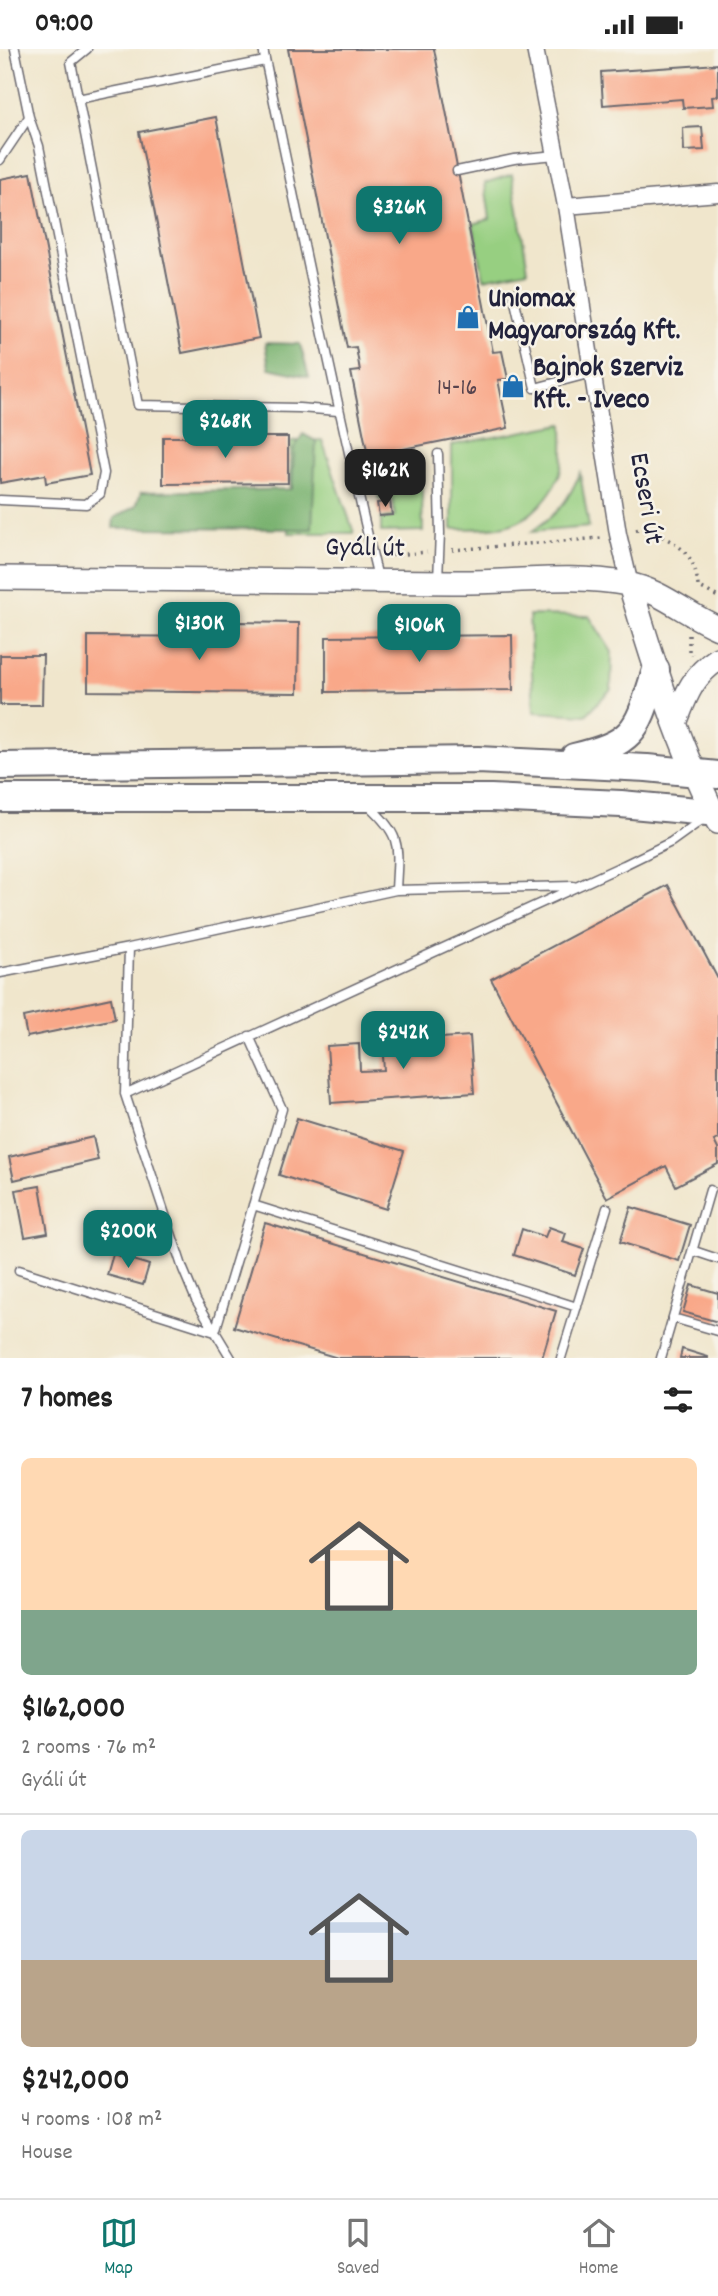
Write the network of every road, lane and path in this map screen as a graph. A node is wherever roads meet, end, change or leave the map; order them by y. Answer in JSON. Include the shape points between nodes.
{"nodes":[{"id":1,"x":15,"y":49,"type":"edge"},
{"id":2,"x":87,"y":49,"type":"edge"},
{"id":3,"x":263,"y":49,"type":"edge"},
{"id":4,"x":535,"y":49,"type":"edge"},
{"id":5,"x":265,"y":61,"type":"junction"},
{"id":6,"x":78,"y":99,"type":"junction"},
{"id":7,"x":29,"y":117,"type":"junction"},
{"id":8,"x":556,"y":155,"type":"junction"},
{"id":9,"x":0,"y":160,"type":"edge"},
{"id":10,"x":457,"y":171,"type":"dead end"},
{"id":11,"x":718,"y":193,"type":"edge"},
{"id":12,"x":566,"y":206,"type":"junction"},
{"id":13,"x":513,"y":293,"type":"dead end"},
{"id":14,"x":592,"y":373,"type":"junction"},
{"id":15,"x":338,"y":411,"type":"junction"},
{"id":16,"x":438,"y":454,"type":"dead end"},
{"id":17,"x":0,"y":500,"type":"edge"},
{"id":18,"x":618,"y":534,"type":"junction"},
{"id":19,"x":439,"y":551,"type":"junction"},
{"id":20,"x":373,"y":557,"type":"junction"},
{"id":21,"x":0,"y":578,"type":"edge"},
{"id":22,"x":379,"y":581,"type":"junction"},
{"id":23,"x":438,"y":582,"type":"junction"},
{"id":24,"x":630,"y":585,"type":"junction"},
{"id":25,"x":718,"y":597,"type":"edge"},
{"id":26,"x":718,"y":628,"type":"edge"},
{"id":27,"x":718,"y":659,"type":"edge"},
{"id":28,"x":656,"y":670,"type":"junction"},
{"id":29,"x":675,"y":723,"type":"junction"},
{"id":30,"x":552,"y":762,"type":"junction"},
{"id":31,"x":0,"y":766,"type":"edge"},
{"id":32,"x":706,"y":773,"type":"edge"},
{"id":33,"x":0,"y":798,"type":"edge"},
{"id":34,"x":360,"y":799,"type":"junction"},
{"id":35,"x":716,"y":816,"type":"edge"},
{"id":36,"x":578,"y":886,"type":"junction"},
{"id":37,"x":396,"y":890,"type":"junction"},
{"id":38,"x":129,"y":948,"type":"junction"},
{"id":39,"x":0,"y":973,"type":"edge"},
{"id":40,"x":249,"y":1036,"type":"junction"},
{"id":41,"x":125,"y":1094,"type":"junction"},
{"id":42,"x":710,"y":1190,"type":"dead end"},
{"id":43,"x":253,"y":1205,"type":"junction"},
{"id":44,"x":607,"y":1208,"type":"dead end"},
{"id":45,"x":694,"y":1251,"type":"junction"},
{"id":46,"x":718,"y":1259,"type":"edge"},
{"id":47,"x":19,"y":1270,"type":"dead end"},
{"id":48,"x":577,"y":1307,"type":"junction"},
{"id":49,"x":673,"y":1318,"type":"junction"},
{"id":50,"x":718,"y":1331,"type":"edge"},
{"id":51,"x":215,"y":1332,"type":"junction"},
{"id":52,"x":231,"y":1358,"type":"edge"},
{"id":53,"x":561,"y":1358,"type":"edge"},
{"id":54,"x":661,"y":1358,"type":"edge"}],
"edges":[{"from":1,"to":7,"type":"lane"},
{"from":2,"to":6,"type":"lane","via":[[71,62]]},
{"from":3,"to":5,"type":"lane"},
{"from":4,"to":8,"type":"street","name":"Ecseri út"},
{"from":5,"to":6,"type":"lane"},
{"from":5,"to":15,"type":"lane"},
{"from":6,"to":15,"type":"lane","via":[[138,405]]},
{"from":7,"to":9,"type":"lane"},
{"from":7,"to":17,"type":"lane","via":[[39,146],[104,473],[100,494],[86,505]]},
{"from":8,"to":10,"type":"lane"},
{"from":8,"to":12,"type":"street","name":"Ecseri út"},
{"from":11,"to":12,"type":"street"},
{"from":12,"to":14,"type":"street","name":"Ecseri út"},
{"from":13,"to":14,"type":"lane","via":[[535,388]]},
{"from":14,"to":18,"type":"street","name":"Ecseri út"},
{"from":15,"to":20,"type":"lane"},
{"from":16,"to":19,"type":"lane"},
{"from":18,"to":19,"type":"path"},
{"from":18,"to":24,"type":"street","name":"Ecseri út"},
{"from":18,"to":25,"type":"path","via":[[644,528],[676,543],[697,570],[698,586]]},
{"from":19,"to":20,"type":"path"},
{"from":19,"to":23,"type":"lane"},
{"from":20,"to":22,"type":"lane"},
{"from":21,"to":22,"type":"street","name":"Gyáli út"},
{"from":22,"to":23,"type":"street","name":"Gyáli út"},
{"from":23,"to":24,"type":"street","name":"Gyáli út","via":[[571,579]]},
{"from":24,"to":26,"type":"street","name":"Gyáli út","via":[[664,597]]},
{"from":24,"to":28,"type":"street","name":"Ecseri út"},
{"from":27,"to":29,"type":"street","via":[[697,676]]},
{"from":28,"to":29,"type":"street","name":"Ecseri út"},
{"from":28,"to":30,"type":"main road","via":[[634,730],[624,739]]},
{"from":29,"to":32,"type":"street","name":"Ecseri út"},
{"from":30,"to":31,"type":"main road"},
{"from":30,"to":32,"type":"main road"},
{"from":32,"to":35,"type":"street","name":"Ecseri út"},
{"from":33,"to":34,"type":"main road"},
{"from":34,"to":35,"type":"main road","via":[[621,803]]},
{"from":34,"to":37,"type":"lane","via":[[383,819],[398,846]]},
{"from":35,"to":36,"type":"lane"},
{"from":36,"to":37,"type":"lane"},
{"from":36,"to":40,"type":"lane"},
{"from":37,"to":38,"type":"lane"},
{"from":38,"to":39,"type":"lane"},
{"from":38,"to":41,"type":"lane"},
{"from":40,"to":41,"type":"lane"},
{"from":40,"to":43,"type":"lane","via":[[282,1109]]},
{"from":41,"to":51,"type":"lane","via":[[183,1269]]},
{"from":42,"to":45,"type":"lane"},
{"from":43,"to":48,"type":"lane"},
{"from":43,"to":51,"type":"lane"},
{"from":44,"to":48,"type":"lane"},
{"from":45,"to":46,"type":"lane"},
{"from":45,"to":49,"type":"lane"},
{"from":47,"to":51,"type":"lane"},
{"from":48,"to":53,"type":"lane"},
{"from":49,"to":50,"type":"lane"},
{"from":49,"to":54,"type":"lane"},
{"from":51,"to":52,"type":"lane"}]}
